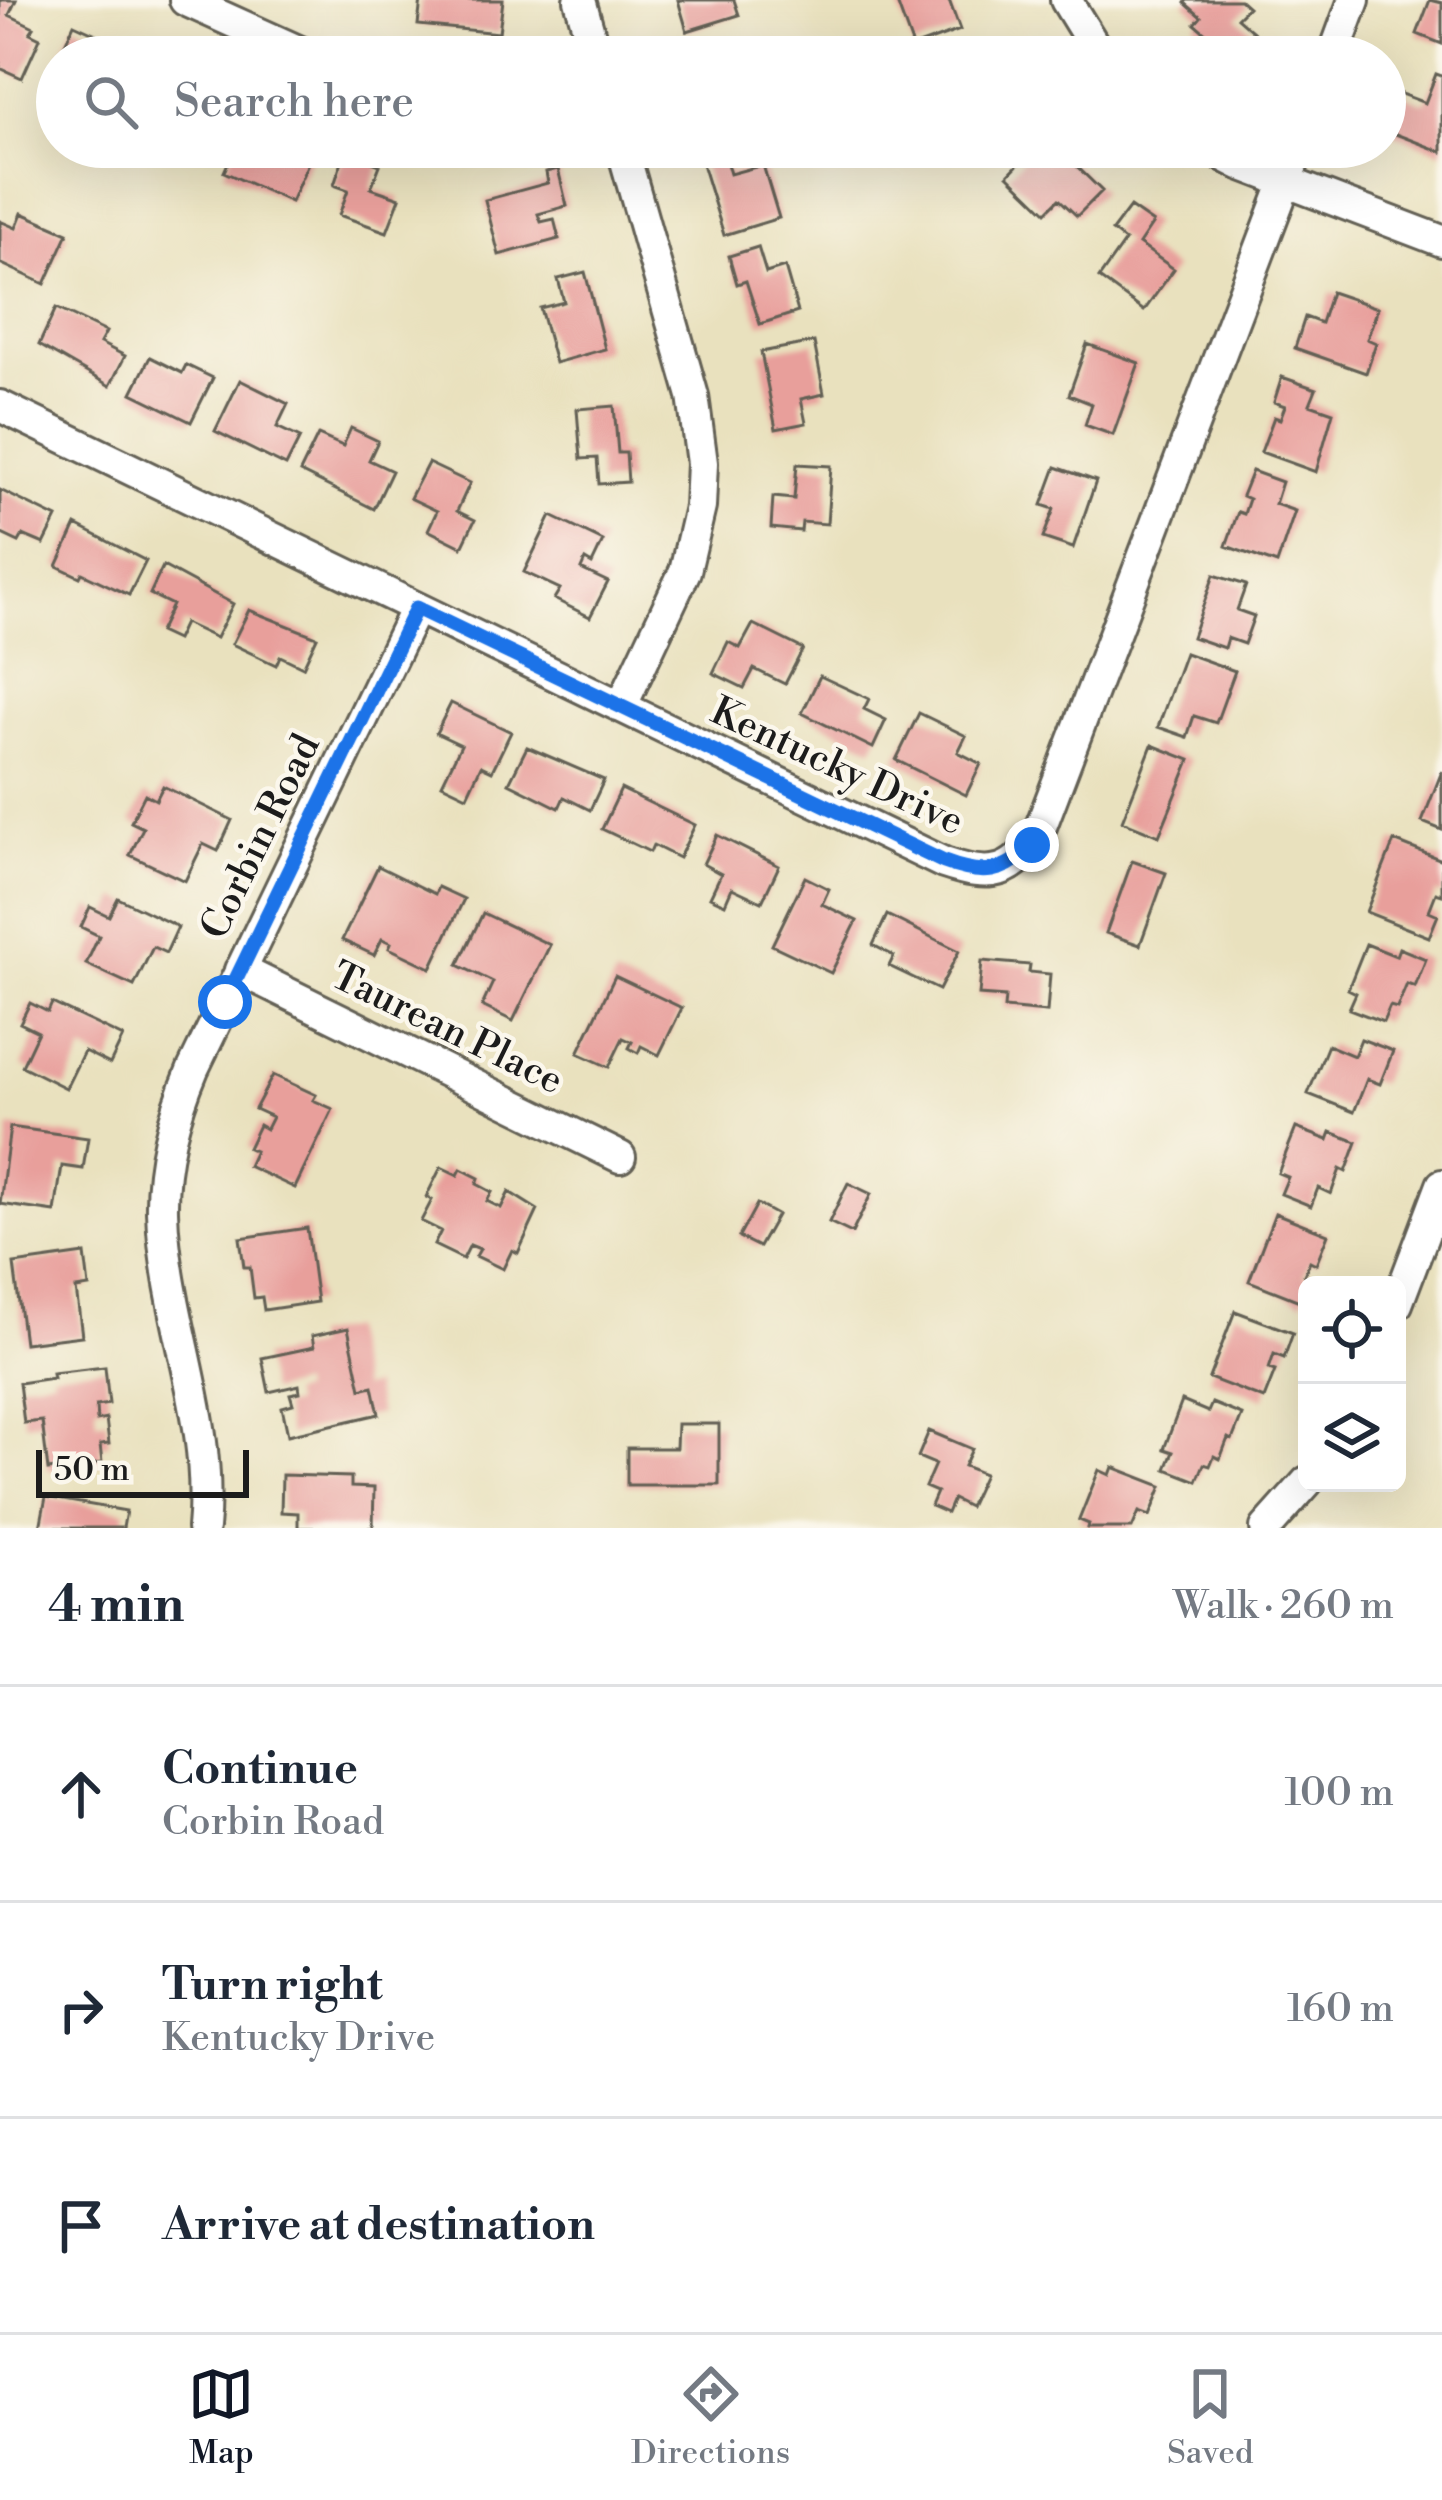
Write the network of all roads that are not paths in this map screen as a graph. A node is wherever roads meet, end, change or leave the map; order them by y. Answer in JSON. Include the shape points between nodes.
{"nodes":[{"id":1,"x":185,"y":0,"type":"edge"},
{"id":2,"x":580,"y":0,"type":"edge"},
{"id":3,"x":1066,"y":0,"type":"edge"},
{"id":4,"x":1354,"y":0,"type":"edge"},
{"id":5,"x":265,"y":36,"type":"edge"},
{"id":6,"x":590,"y":36,"type":"edge"},
{"id":7,"x":1088,"y":36,"type":"edge"},
{"id":8,"x":1341,"y":36,"type":"edge"},
{"id":9,"x":628,"y":168,"type":"edge"},
{"id":10,"x":1256,"y":168,"type":"edge"},
{"id":11,"x":1291,"y":168,"type":"edge"},
{"id":12,"x":1286,"y":181,"type":"junction"},
{"id":13,"x":1442,"y":241,"type":"edge"},
{"id":14,"x":0,"y":406,"type":"edge"},
{"id":15,"x":416,"y":608,"type":"junction"},
{"id":16,"x":621,"y":707,"type":"junction"},
{"id":17,"x":240,"y":970,"type":"junction"},
{"id":18,"x":620,"y":1157,"type":"dead end"},
{"id":19,"x":1442,"y":1185,"type":"edge"},
{"id":20,"x":1406,"y":1280,"type":"edge"},
{"id":21,"x":1298,"y":1492,"type":"edge"},
{"id":22,"x":202,"y":1528,"type":"edge"},
{"id":23,"x":1266,"y":1528,"type":"edge"}],
"edges":[{"from":1,"to":5,"type":"street"},
{"from":2,"to":6,"type":"street"},
{"from":3,"to":7,"type":"street"},
{"from":4,"to":8,"type":"street"},
{"from":9,"to":16,"type":"street","via":[[693,397],[702,463],[685,571]]},
{"from":10,"to":12,"type":"street"},
{"from":11,"to":12,"type":"street","name":"Kentucky Drive"},
{"from":12,"to":13,"type":"street"},
{"from":12,"to":16,"type":"street","name":"Kentucky Drive","via":[[1040,830],[1017,862],[986,873],[944,862]]},
{"from":14,"to":15,"type":"street","name":"Kentucky Drive"},
{"from":15,"to":16,"type":"street","name":"Kentucky Drive"},
{"from":15,"to":17,"type":"street","name":"Corbin Road"},
{"from":17,"to":18,"type":"street","name":"Taurean Place"},
{"from":17,"to":22,"type":"street","name":"Corbin Road","via":[[182,1096],[163,1179],[167,1267],[202,1426]]},
{"from":19,"to":20,"type":"street"},
{"from":21,"to":23,"type":"street"}]}
